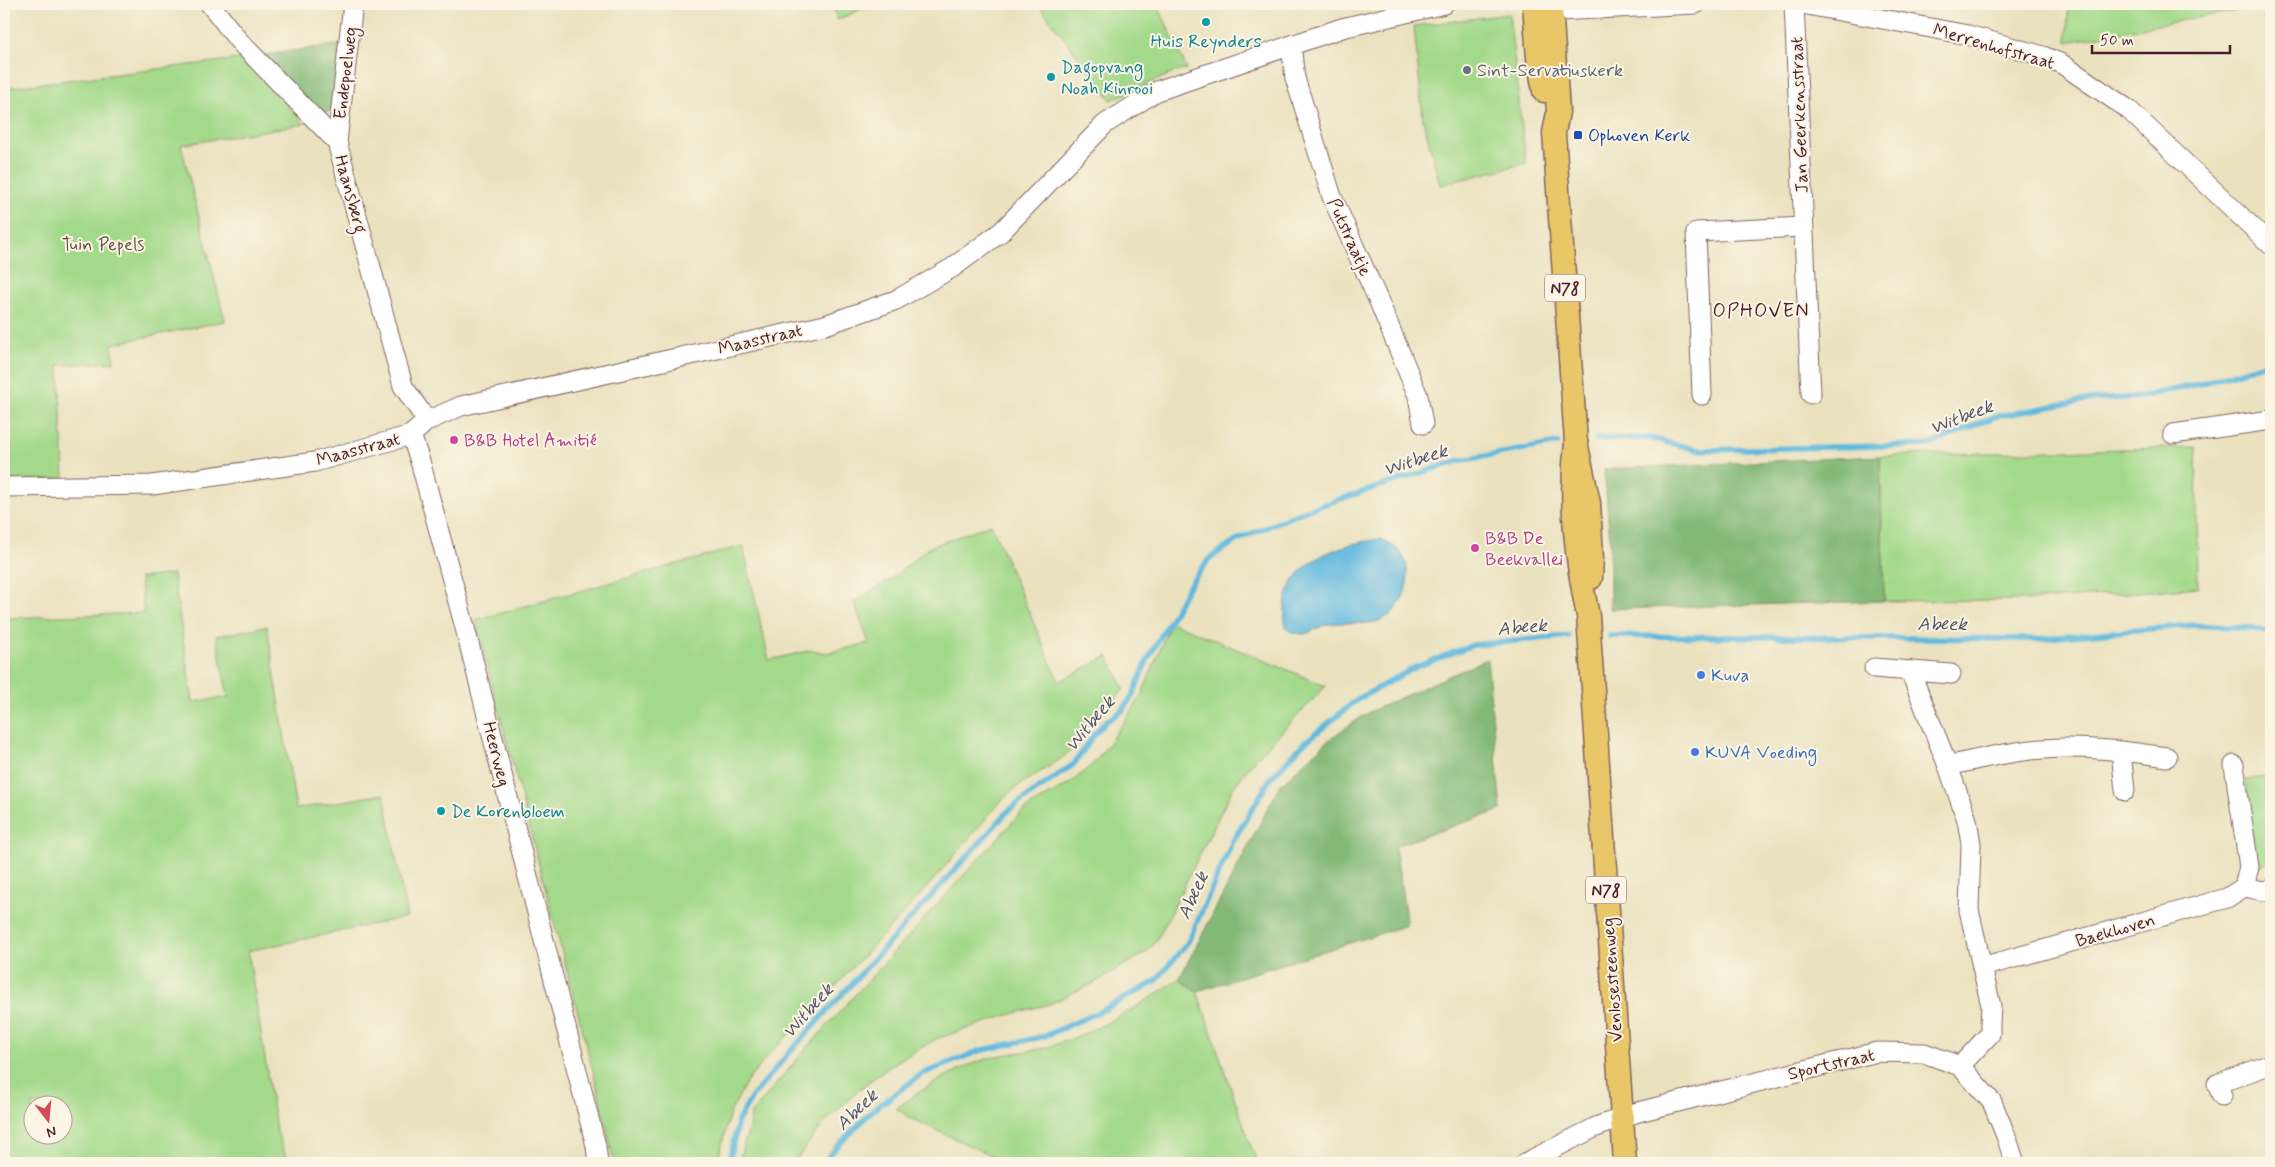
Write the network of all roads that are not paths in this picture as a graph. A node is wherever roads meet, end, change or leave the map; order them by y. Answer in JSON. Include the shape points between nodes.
{"nodes":[{"id":1,"x":210,"y":4,"type":"edge"},
{"id":2,"x":354,"y":4,"type":"edge"},
{"id":3,"x":1444,"y":4,"type":"edge"},
{"id":4,"x":1696,"y":4,"type":"edge"},
{"id":5,"x":1794,"y":4,"type":"edge"},
{"id":6,"x":1802,"y":4,"type":"edge"},
{"id":7,"x":1543,"y":8,"type":"edge"},
{"id":8,"x":1291,"y":45,"type":"junction"},
{"id":9,"x":337,"y":142,"type":"junction"},
{"id":10,"x":1803,"y":227,"type":"junction"},
{"id":11,"x":2271,"y":245,"type":"edge"},
{"id":12,"x":1811,"y":394,"type":"dead end"},
{"id":13,"x":1702,"y":395,"type":"dead end"},
{"id":14,"x":2271,"y":420,"type":"edge"},
{"id":15,"x":427,"y":421,"type":"junction"},
{"id":16,"x":1423,"y":424,"type":"dead end"},
{"id":17,"x":2173,"y":434,"type":"dead end"},
{"id":18,"x":410,"y":435,"type":"junction"},
{"id":19,"x":4,"y":487,"type":"edge"},
{"id":20,"x":1874,"y":668,"type":"dead end"},
{"id":21,"x":1910,"y":671,"type":"junction"},
{"id":22,"x":1951,"y":674,"type":"dead end"},
{"id":23,"x":2121,"y":751,"type":"junction"},
{"id":24,"x":2167,"y":757,"type":"dead end"},
{"id":25,"x":2234,"y":765,"type":"dead end"},
{"id":26,"x":1948,"y":766,"type":"junction"},
{"id":27,"x":2125,"y":792,"type":"dead end"},
{"id":28,"x":2244,"y":887,"type":"junction"},
{"id":29,"x":2271,"y":889,"type":"edge"},
{"id":30,"x":1982,"y":967,"type":"junction"},
{"id":31,"x":2271,"y":1064,"type":"edge"},
{"id":32,"x":1960,"y":1066,"type":"junction"},
{"id":33,"x":2222,"y":1096,"type":"dead end"},
{"id":34,"x":1622,"y":1118,"type":"junction"},
{"id":35,"x":598,"y":1163,"type":"edge"},
{"id":36,"x":1525,"y":1163,"type":"edge"},
{"id":37,"x":1625,"y":1163,"type":"edge"},
{"id":38,"x":2015,"y":1163,"type":"edge"}],
"edges":[{"from":1,"to":9,"type":"street","name":"Haansberg","via":[[238,40]]},
{"from":2,"to":9,"type":"street","name":"Endepoelweg"},
{"from":3,"to":8,"type":"street","name":"Maasstraat","via":[[1342,28]]},
{"from":4,"to":7,"type":"street"},
{"from":5,"to":10,"type":"street","name":"Jan Geerkensstraat"},
{"from":6,"to":11,"type":"street","name":"Merrenhofstraat","via":[[1968,35],[2062,64],[2129,110]]},
{"from":7,"to":34,"type":"main road","name":"Venlosesteenweg","number":"N78","via":[[1558,112],[1554,133],[1576,442],[1572,506],[1577,560],[1588,616]]},
{"from":8,"to":15,"type":"street","name":"Maasstraat","via":[[1157,91],[1105,124],[1001,232],[952,268],[896,300],[825,324],[461,406]]},
{"from":8,"to":16,"type":"street","name":"Putstraatje","via":[[1295,78],[1332,198],[1418,396]]},
{"from":9,"to":15,"type":"street","name":"Haansberg","via":[[403,386]]},
{"from":10,"to":12,"type":"street","name":"Jan Geerkensstraat"},
{"from":10,"to":13,"type":"street","via":[[1696,232]]},
{"from":14,"to":17,"type":"street"},
{"from":15,"to":18,"type":"street","name":"Maasstraat"},
{"from":18,"to":19,"type":"street","name":"Maasstraat","via":[[315,462],[195,480],[152,485]]},
{"from":18,"to":35,"type":"street","name":"Heerweg","via":[[464,624]]},
{"from":20,"to":21,"type":"street"},
{"from":21,"to":22,"type":"street"},
{"from":21,"to":26,"type":"street"},
{"from":23,"to":24,"type":"street"},
{"from":23,"to":26,"type":"street","via":[[2043,749],[1998,754]]},
{"from":23,"to":27,"type":"street"},
{"from":25,"to":28,"type":"street","via":[[2249,867]]},
{"from":26,"to":30,"type":"street","via":[[1971,844],[1969,910]]},
{"from":28,"to":29,"type":"street","via":[[2264,891]]},
{"from":28,"to":30,"type":"street","name":"Baekhoven","via":[[2227,898]]},
{"from":30,"to":32,"type":"street","via":[[1991,1006],[1990,1034]]},
{"from":31,"to":33,"type":"street","via":[[2218,1084]]},
{"from":32,"to":34,"type":"street","name":"Sportstraat","via":[[1924,1053],[1877,1052]]},
{"from":32,"to":38,"type":"street","name":"Sportstraat","via":[[1992,1102]]},
{"from":34,"to":36,"type":"street","name":"Sportstraat","via":[[1584,1132]]},
{"from":34,"to":37,"type":"main road","name":"Venlosesteenweg","number":"N78"}]}
